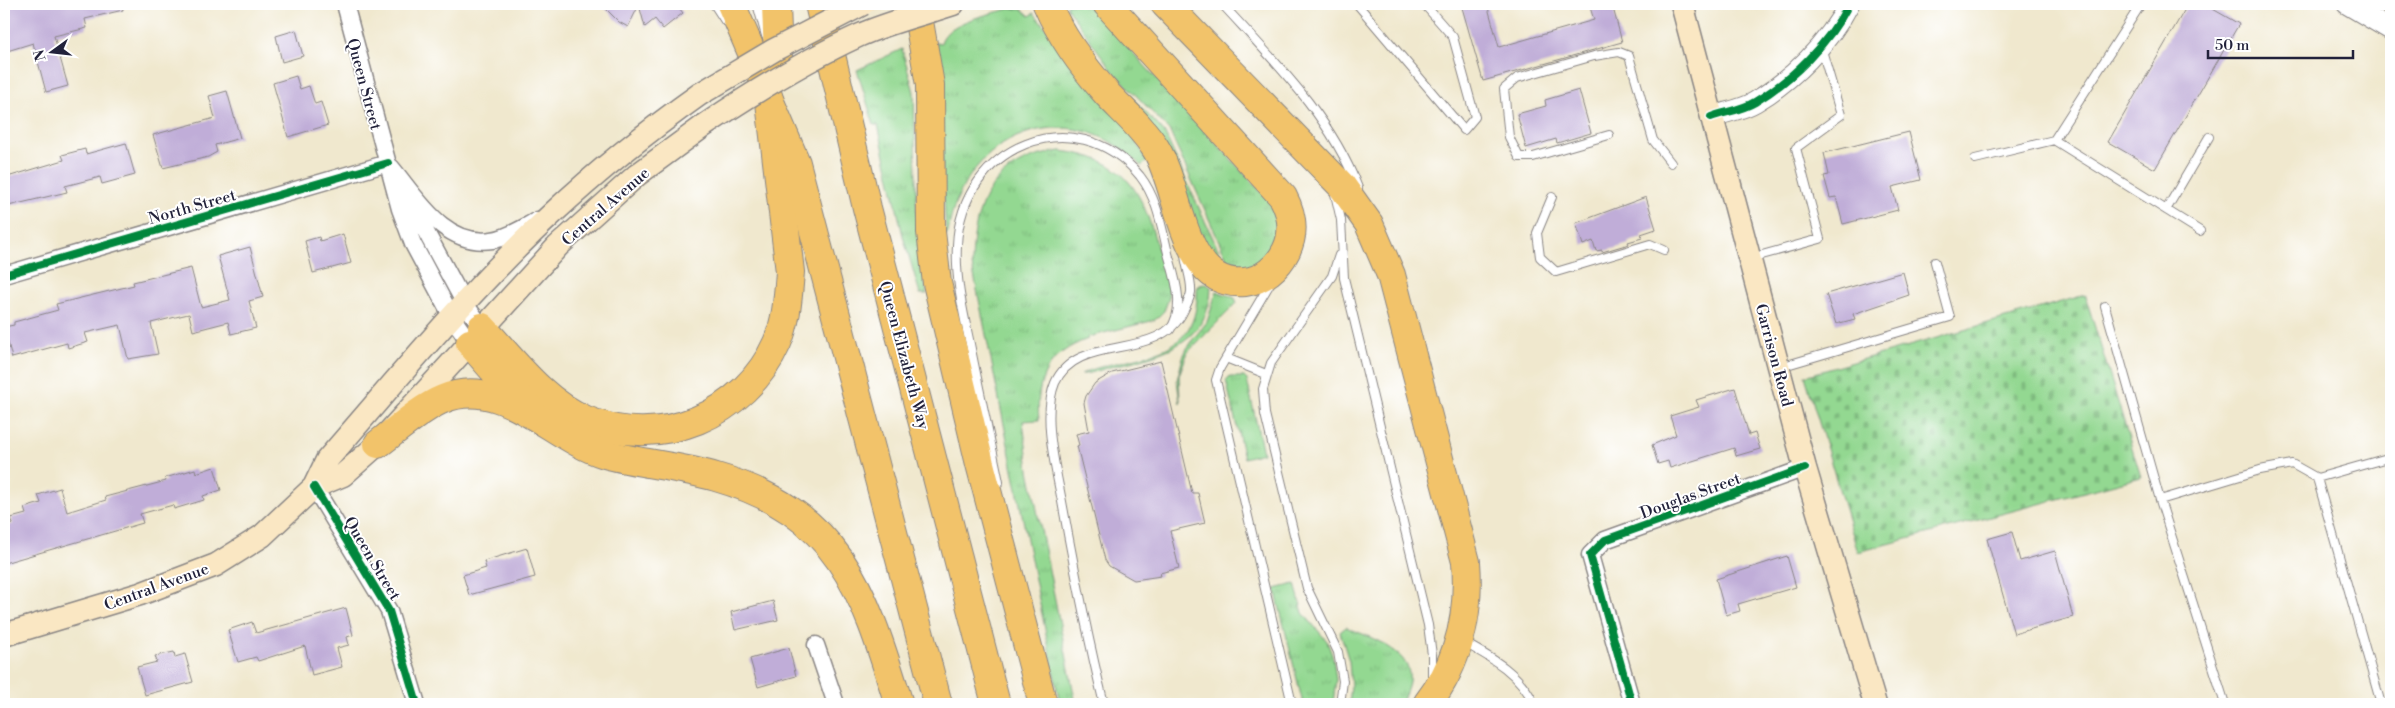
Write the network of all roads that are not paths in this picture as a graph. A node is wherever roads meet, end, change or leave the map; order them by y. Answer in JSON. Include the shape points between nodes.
{"nodes":[{"id":1,"x":344,"y":4,"type":"edge"},
{"id":2,"x":714,"y":4,"type":"edge"},
{"id":3,"x":757,"y":4,"type":"edge"},
{"id":4,"x":768,"y":4,"type":"edge"},
{"id":5,"x":776,"y":4,"type":"edge"},
{"id":6,"x":819,"y":4,"type":"edge"},
{"id":7,"x":863,"y":4,"type":"edge"},
{"id":8,"x":1047,"y":4,"type":"edge"},
{"id":9,"x":1107,"y":4,"type":"edge"},
{"id":10,"x":1165,"y":4,"type":"edge"},
{"id":11,"x":1222,"y":4,"type":"edge"},
{"id":12,"x":1357,"y":4,"type":"edge"},
{"id":13,"x":1424,"y":4,"type":"edge"},
{"id":14,"x":1682,"y":4,"type":"edge"},
{"id":15,"x":1849,"y":4,"type":"edge"},
{"id":16,"x":2141,"y":4,"type":"edge"},
{"id":17,"x":2347,"y":4,"type":"edge"},
{"id":18,"x":735,"y":14,"type":"edge"},
{"id":19,"x":929,"y":14,"type":"edge"},
{"id":20,"x":2391,"y":30,"type":"edge"},
{"id":21,"x":735,"y":35,"type":"dead end"},
{"id":22,"x":1820,"y":46,"type":"junction"},
{"id":23,"x":772,"y":80,"type":"junction"},
{"id":24,"x":1711,"y":117,"type":"junction"},
{"id":25,"x":1609,"y":135,"type":"dead end"},
{"id":26,"x":2209,"y":137,"type":"dead end"},
{"id":27,"x":2054,"y":140,"type":"junction"},
{"id":28,"x":1975,"y":159,"type":"dead end"},
{"id":29,"x":1319,"y":160,"type":"junction"},
{"id":30,"x":796,"y":162,"type":"junction"},
{"id":31,"x":388,"y":163,"type":"junction"},
{"id":32,"x":1670,"y":163,"type":"dead end"},
{"id":33,"x":1360,"y":193,"type":"dead end"},
{"id":34,"x":1552,"y":197,"type":"dead end"},
{"id":35,"x":1363,"y":202,"type":"dead end"},
{"id":36,"x":2166,"y":210,"type":"junction"},
{"id":37,"x":552,"y":214,"type":"junction"},
{"id":38,"x":1184,"y":228,"type":"junction"},
{"id":39,"x":2200,"y":231,"type":"dead end"},
{"id":40,"x":1341,"y":236,"type":"junction"},
{"id":41,"x":1381,"y":248,"type":"junction"},
{"id":42,"x":1664,"y":250,"type":"dead end"},
{"id":43,"x":1284,"y":254,"type":"junction"},
{"id":44,"x":1749,"y":258,"type":"junction"},
{"id":45,"x":1934,"y":262,"type":"dead end"},
{"id":46,"x":4,"y":275,"type":"edge"},
{"id":47,"x":2104,"y":306,"type":"dead end"},
{"id":48,"x":458,"y":310,"type":"junction"},
{"id":49,"x":1170,"y":330,"type":"junction"},
{"id":50,"x":476,"y":335,"type":"junction"},
{"id":51,"x":1226,"y":358,"type":"junction"},
{"id":52,"x":1778,"y":368,"type":"junction"},
{"id":53,"x":1266,"y":374,"type":"junction"},
{"id":54,"x":555,"y":430,"type":"junction"},
{"id":55,"x":378,"y":444,"type":"junction"},
{"id":56,"x":2391,"y":457,"type":"edge"},
{"id":57,"x":1805,"y":468,"type":"junction"},
{"id":58,"x":2317,"y":478,"type":"junction"},
{"id":59,"x":314,"y":486,"type":"junction"},
{"id":60,"x":1000,"y":490,"type":"dead end"},
{"id":61,"x":2160,"y":500,"type":"junction"},
{"id":62,"x":1012,"y":549,"type":"dead end"},
{"id":63,"x":4,"y":635,"type":"edge"},
{"id":64,"x":1459,"y":640,"type":"junction"},
{"id":65,"x":816,"y":645,"type":"dead end"},
{"id":66,"x":1042,"y":700,"type":"edge"},
{"id":67,"x":417,"y":704,"type":"edge"},
{"id":68,"x":836,"y":704,"type":"edge"},
{"id":69,"x":899,"y":704,"type":"edge"},
{"id":70,"x":938,"y":704,"type":"edge"},
{"id":71,"x":996,"y":704,"type":"edge"},
{"id":72,"x":1104,"y":704,"type":"edge"},
{"id":73,"x":1292,"y":704,"type":"edge"},
{"id":74,"x":1340,"y":704,"type":"edge"},
{"id":75,"x":1426,"y":704,"type":"edge"},
{"id":76,"x":1534,"y":704,"type":"edge"},
{"id":77,"x":1632,"y":704,"type":"edge"},
{"id":78,"x":1875,"y":704,"type":"edge"},
{"id":79,"x":2225,"y":704,"type":"edge"},
{"id":80,"x":2381,"y":704,"type":"edge"}],
"edges":[{"from":1,"to":31,"type":"street","name":"Queen Street"},
{"from":2,"to":18,"type":"lane"},
{"from":3,"to":23,"type":"lane"},
{"from":4,"to":23,"type":"lane"},
{"from":5,"to":23,"type":"highway"},
{"from":6,"to":71,"type":"highway","name":"Queen Elizabeth Way","via":[[867,208]]},
{"from":7,"to":37,"type":"main road","name":"Central Avenue","bridge":true,"via":[[782,45],[700,94],[616,158]]},
{"from":8,"to":38,"type":"highway","via":[[1081,60],[1156,149],[1170,181]]},
{"from":9,"to":43,"type":"highway","via":[[1282,197],[1291,222],[1290,239]]},
{"from":10,"to":29,"type":"highway"},
{"from":11,"to":33,"type":"lane","via":[[1317,112]]},
{"from":12,"to":13,"type":"lane","via":[[1464,130],[1475,117],[1453,37]]},
{"from":14,"to":24,"type":"main road","name":"Garrison Road"},
{"from":15,"to":22,"type":"street"},
{"from":16,"to":27,"type":"lane"},
{"from":17,"to":20,"type":"street"},
{"from":18,"to":23,"type":"highway"},
{"from":19,"to":50,"type":"main road","name":"Central Avenue","bridge":true,"via":[[892,22],[828,51],[705,125],[637,175],[597,210]]},
{"from":19,"to":66,"type":"highway","via":[[930,232],[937,283]]},
{"from":21,"to":23,"type":"lane"},
{"from":22,"to":24,"type":"street","via":[[1795,71],[1754,103]]},
{"from":22,"to":44,"type":"lane","via":[[1840,114],[1796,148],[1820,239]]},
{"from":23,"to":30,"type":"highway"},
{"from":23,"to":30,"type":"highway","via":[[782,96]]},
{"from":23,"to":50,"type":"highway","via":[[790,272],[788,297],[778,342],[741,394],[706,417],[662,430],[624,430],[585,420],[550,398]]},
{"from":24,"to":44,"type":"main road","name":"Garrison Road"},
{"from":25,"to":32,"type":"lane","via":[[1533,157],[1519,157],[1509,137],[1504,89],[1517,78],[1594,56],[1619,52],[1629,56],[1653,140]]},
{"from":26,"to":36,"type":"lane"},
{"from":27,"to":28,"type":"lane"},
{"from":27,"to":36,"type":"lane"},
{"from":29,"to":40,"type":"lane","via":[[1334,190]]},
{"from":29,"to":41,"type":"highway","via":[[1369,224]]},
{"from":30,"to":70,"type":"highway"},
{"from":31,"to":37,"type":"street","via":[[440,226],[458,237],[492,240]]},
{"from":31,"to":46,"type":"street","name":"North Street"},
{"from":31,"to":48,"type":"street","name":"Queen Street"},
{"from":34,"to":42,"type":"lane","via":[[1537,233],[1540,257],[1556,272],[1650,244]]},
{"from":35,"to":41,"type":"lane"},
{"from":36,"to":39,"type":"lane"},
{"from":37,"to":48,"type":"main road","name":"Central Avenue"},
{"from":38,"to":43,"type":"highway","via":[[1201,264],[1223,280],[1248,282],[1259,278],[1276,266]]},
{"from":38,"to":49,"type":"lane","via":[[1191,291],[1181,316]]},
{"from":40,"to":53,"type":"lane","via":[[1332,276],[1277,352]]},
{"from":40,"to":75,"type":"lane","via":[[1344,278],[1428,625],[1434,670]]},
{"from":41,"to":64,"type":"highway","via":[[1391,275],[1466,562],[1468,600]]},
{"from":43,"to":51,"type":"lane"},
{"from":44,"to":52,"type":"main road","name":"Garrison Road"},
{"from":45,"to":52,"type":"lane","via":[[1950,317]]},
{"from":47,"to":61,"type":"lane"},
{"from":48,"to":50,"type":"street","name":"Queen Street"},
{"from":48,"to":59,"type":"main road","name":"Central Avenue","via":[[327,460]]},
{"from":49,"to":60,"type":"lane","via":[[1177,315],[1178,294],[1158,212],[1147,187],[1122,158],[1089,142],[1050,138],[1012,149],[990,165],[974,185],[962,212],[956,260]]},
{"from":49,"to":72,"type":"lane","via":[[1156,338],[1094,353],[1075,361],[1059,376],[1051,396],[1052,442],[1082,614]]},
{"from":50,"to":54,"type":"highway","via":[[510,389]]},
{"from":50,"to":55,"type":"main road","name":"Central Avenue"},
{"from":51,"to":53,"type":"lane"},
{"from":51,"to":73,"type":"lane","via":[[1218,373],[1217,388]]},
{"from":52,"to":57,"type":"main road","name":"Garrison Road"},
{"from":53,"to":74,"type":"lane","via":[[1263,389],[1265,414],[1307,588],[1334,640],[1342,667]]},
{"from":54,"to":55,"type":"highway","via":[[497,398],[468,394],[443,399]]},
{"from":54,"to":69,"type":"highway","via":[[605,454],[715,476],[765,495],[805,521],[825,540],[858,587]]},
{"from":55,"to":59,"type":"main road","name":"Central Avenue","via":[[343,475]]},
{"from":56,"to":58,"type":"lane"},
{"from":57,"to":77,"type":"street","name":"Douglas Street","via":[[1605,540],[1590,555]]},
{"from":57,"to":78,"type":"main road","name":"Garrison Road"},
{"from":58,"to":61,"type":"lane","via":[[2292,464],[2260,470]]},
{"from":58,"to":80,"type":"lane"},
{"from":59,"to":63,"type":"main road","name":"Central Avenue","via":[[262,536],[216,565],[140,594]]},
{"from":59,"to":67,"type":"street","name":"Queen Street","via":[[389,611]]},
{"from":61,"to":79,"type":"lane"},
{"from":62,"to":66,"type":"lane"},
{"from":64,"to":75,"type":"highway","via":[[1445,679]]},
{"from":64,"to":76,"type":"lane","via":[[1513,674]]},
{"from":65,"to":68,"type":"street"}]}
